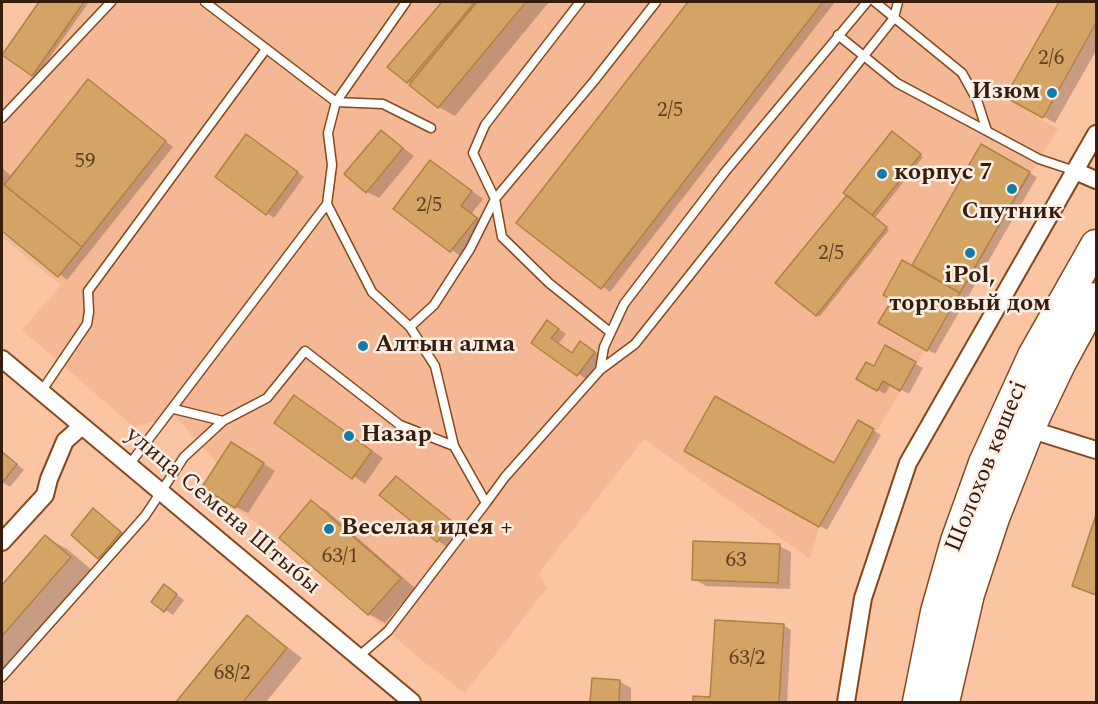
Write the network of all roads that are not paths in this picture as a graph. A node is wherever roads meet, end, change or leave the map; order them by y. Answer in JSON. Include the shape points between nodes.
{"nodes":[{"id":1,"x":111,"y":2,"type":"edge"},
{"id":2,"x":205,"y":2,"type":"edge"},
{"id":3,"x":406,"y":2,"type":"edge"},
{"id":4,"x":580,"y":2,"type":"edge"},
{"id":5,"x":656,"y":2,"type":"edge"},
{"id":6,"x":867,"y":2,"type":"edge"},
{"id":7,"x":875,"y":2,"type":"edge"},
{"id":8,"x":898,"y":2,"type":"edge"},
{"id":9,"x":894,"y":18,"type":"junction"},
{"id":10,"x":838,"y":34,"type":"junction"},
{"id":11,"x":266,"y":49,"type":"junction"},
{"id":12,"x":862,"y":57,"type":"junction"},
{"id":13,"x":336,"y":102,"type":"junction"},
{"id":14,"x":2,"y":118,"type":"edge"},
{"id":15,"x":431,"y":128,"type":"dead end"},
{"id":16,"x":987,"y":131,"type":"junction"},
{"id":17,"x":1096,"y":134,"type":"edge"},
{"id":18,"x":1075,"y":171,"type":"junction"},
{"id":19,"x":1096,"y":180,"type":"edge"},
{"id":20,"x":495,"y":199,"type":"junction"},
{"id":21,"x":327,"y":204,"type":"junction"},
{"id":22,"x":1096,"y":246,"type":"edge"},
{"id":23,"x":1096,"y":298,"type":"edge"},
{"id":24,"x":410,"y":327,"type":"junction"},
{"id":25,"x":610,"y":332,"type":"junction"},
{"id":26,"x":2,"y":358,"type":"edge"},
{"id":27,"x":600,"y":370,"type":"junction"},
{"id":28,"x":41,"y":392,"type":"junction"},
{"id":29,"x":174,"y":409,"type":"junction"},
{"id":30,"x":223,"y":421,"type":"junction"},
{"id":31,"x":82,"y":426,"type":"junction"},
{"id":32,"x":1029,"y":429,"type":"junction"},
{"id":33,"x":454,"y":446,"type":"junction"},
{"id":34,"x":1096,"y":450,"type":"edge"},
{"id":35,"x":129,"y":465,"type":"junction"},
{"id":36,"x":161,"y":492,"type":"junction"},
{"id":37,"x":486,"y":503,"type":"junction"},
{"id":38,"x":2,"y":542,"type":"edge"},
{"id":39,"x":358,"y":657,"type":"junction"},
{"id":40,"x":2,"y":677,"type":"edge"},
{"id":41,"x":412,"y":702,"type":"edge"},
{"id":42,"x":846,"y":702,"type":"edge"},
{"id":43,"x":918,"y":702,"type":"edge"},
{"id":44,"x":944,"y":702,"type":"edge"}],
"edges":[{"from":1,"to":14,"type":"lane"},
{"from":2,"to":11,"type":"lane"},
{"from":3,"to":13,"type":"lane"},
{"from":4,"to":20,"type":"lane","via":[[485,125],[473,153]]},
{"from":5,"to":20,"type":"lane"},
{"from":6,"to":10,"type":"lane"},
{"from":7,"to":9,"type":"lane"},
{"from":8,"to":9,"type":"lane"},
{"from":9,"to":12,"type":"lane"},
{"from":9,"to":16,"type":"lane","via":[[962,73],[977,100]]},
{"from":10,"to":12,"type":"lane"},
{"from":10,"to":25,"type":"lane","via":[[724,172],[624,304]]},
{"from":11,"to":13,"type":"lane"},
{"from":11,"to":28,"type":"lane","via":[[88,291],[87,324]]},
{"from":12,"to":16,"type":"lane","via":[[897,83]]},
{"from":12,"to":27,"type":"lane","via":[[635,344]]},
{"from":13,"to":15,"type":"lane","via":[[383,104]]},
{"from":13,"to":21,"type":"lane","via":[[328,133],[332,165]]},
{"from":16,"to":18,"type":"lane","via":[[1039,159]]},
{"from":17,"to":18,"type":"street"},
{"from":18,"to":19,"type":"street"},
{"from":18,"to":42,"type":"street","via":[[908,463],[863,598]]},
{"from":20,"to":24,"type":"lane","via":[[470,249],[434,305]]},
{"from":20,"to":25,"type":"lane","via":[[502,237],[549,283]]},
{"from":21,"to":24,"type":"lane","via":[[372,292]]},
{"from":21,"to":29,"type":"lane"},
{"from":22,"to":43,"type":"highway","name":"Шолохов көшесі","via":[[1033,356],[984,463],[936,612]]},
{"from":23,"to":32,"type":"highway","name":"Шолохов көшесі"},
{"from":24,"to":33,"type":"lane","via":[[435,366]]},
{"from":25,"to":27,"type":"lane"},
{"from":26,"to":28,"type":"street","name":"улица Семена Штыбы"},
{"from":27,"to":37,"type":"lane"},
{"from":28,"to":31,"type":"street","name":"улица Семена Штыбы"},
{"from":29,"to":30,"type":"lane"},
{"from":29,"to":35,"type":"lane"},
{"from":30,"to":33,"type":"lane","via":[[267,398],[305,351],[400,425]]},
{"from":30,"to":36,"type":"lane","via":[[184,457]]},
{"from":31,"to":35,"type":"street","name":"улица Семена Штыбы"},
{"from":31,"to":38,"type":"street","via":[[65,441],[45,495]]},
{"from":32,"to":34,"type":"street"},
{"from":32,"to":44,"type":"highway","name":"Шолохов көшесі","via":[[969,594]]},
{"from":33,"to":37,"type":"lane"},
{"from":35,"to":36,"type":"street","name":"улица Семена Штыбы"},
{"from":36,"to":39,"type":"street","name":"улица Семена Штыбы"},
{"from":36,"to":40,"type":"lane","via":[[145,516]]},
{"from":37,"to":39,"type":"lane","via":[[388,631]]},
{"from":39,"to":41,"type":"street","name":"улица Семена Штыбы"}]}
